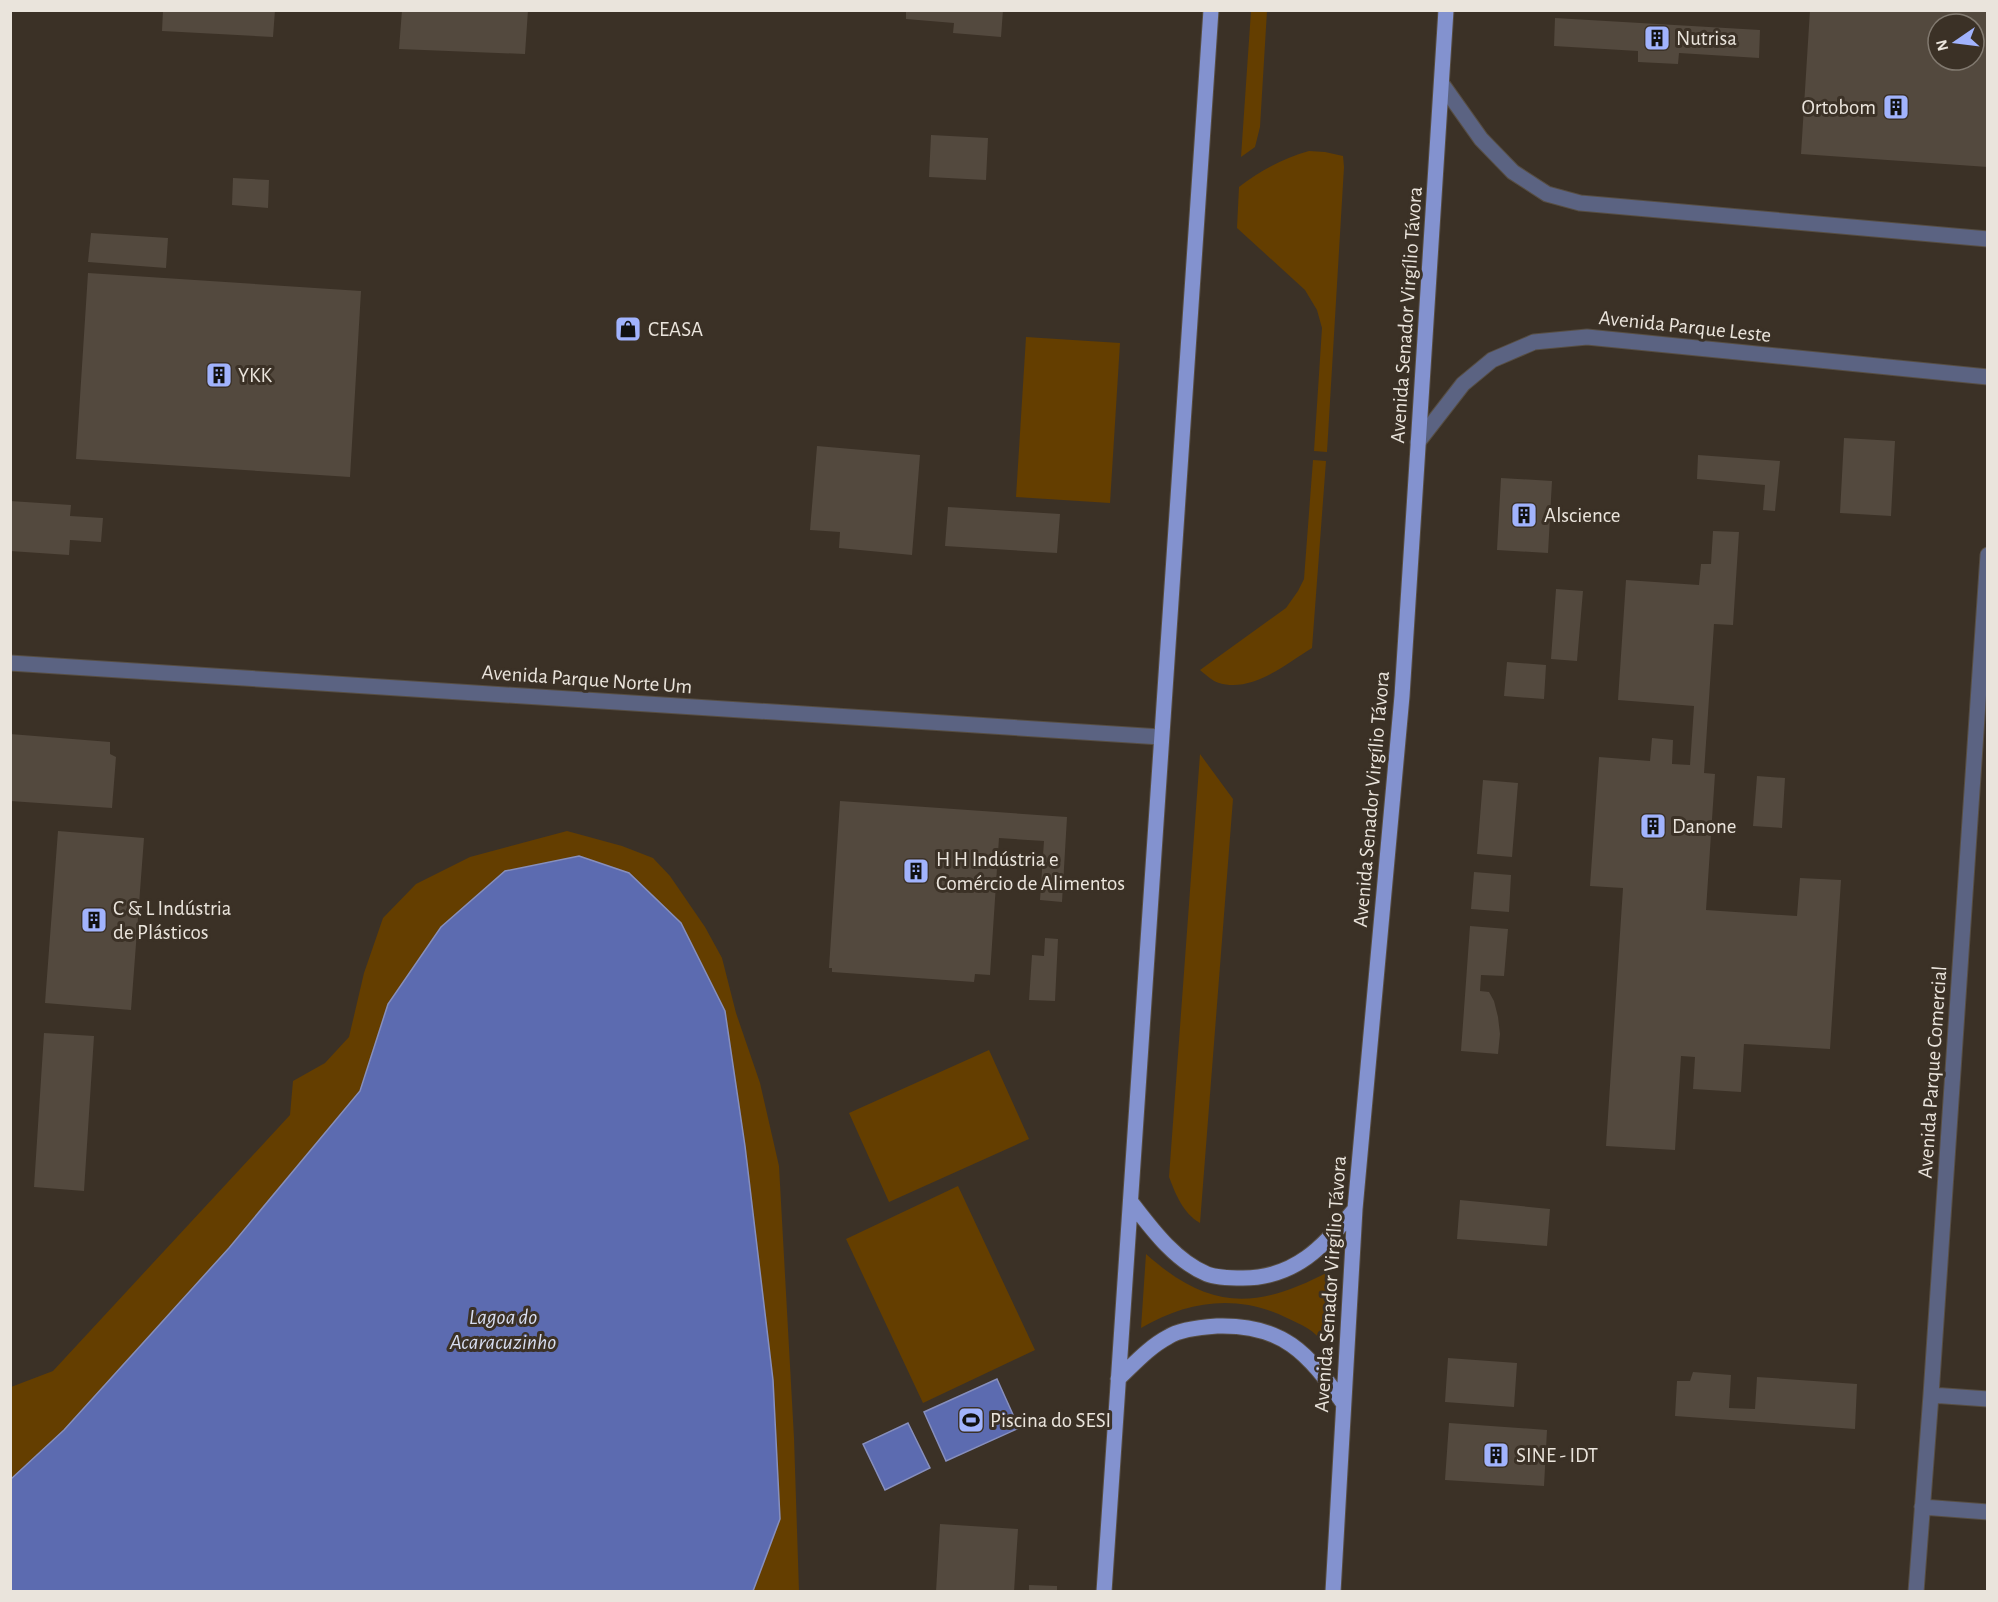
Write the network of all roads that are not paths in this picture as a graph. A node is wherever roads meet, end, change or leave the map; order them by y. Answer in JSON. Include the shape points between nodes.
{"nodes":[{"id":1,"x":1211,"y":10,"type":"edge"},
{"id":2,"x":1446,"y":10,"type":"edge"},
{"id":3,"x":1442,"y":84,"type":"junction"},
{"id":4,"x":1988,"y":238,"type":"edge"},
{"id":5,"x":1988,"y":377,"type":"edge"},
{"id":6,"x":1419,"y":442,"type":"junction"},
{"id":7,"x":1988,"y":555,"type":"edge"},
{"id":8,"x":10,"y":663,"type":"edge"},
{"id":9,"x":1161,"y":737,"type":"junction"},
{"id":10,"x":1131,"y":1202,"type":"junction"},
{"id":11,"x":1355,"y":1209,"type":"junction"},
{"id":12,"x":1119,"y":1379,"type":"junction"},
{"id":13,"x":1931,"y":1395,"type":"junction"},
{"id":14,"x":1988,"y":1400,"type":"edge"},
{"id":15,"x":1343,"y":1403,"type":"junction"},
{"id":16,"x":1922,"y":1507,"type":"junction"},
{"id":17,"x":1988,"y":1512,"type":"edge"},
{"id":18,"x":1104,"y":1592,"type":"edge"},
{"id":19,"x":1333,"y":1592,"type":"edge"},
{"id":20,"x":1916,"y":1592,"type":"edge"}],
"edges":[{"from":1,"to":9,"type":"main road"},
{"from":2,"to":3,"type":"main road","name":"Avenida Senador Virgílio Távora"},
{"from":3,"to":4,"type":"street","via":[[1481,139],[1512,172],[1546,194],[1580,203]]},
{"from":3,"to":6,"type":"main road","name":"Avenida Senador Virgílio Távora"},
{"from":5,"to":6,"type":"street","name":"Avenida Parque Leste","via":[[1587,338],[1534,342],[1492,360],[1463,384]]},
{"from":6,"to":11,"type":"main road","name":"Avenida Senador Virgílio Távora","via":[[1402,696]]},
{"from":7,"to":13,"type":"street","name":"Avenida Parque Comercial"},
{"from":8,"to":9,"type":"street","name":"Avenida Parque Norte Um"},
{"from":9,"to":10,"type":"main road"},
{"from":10,"to":11,"type":"main road","via":[[1184,1260],[1207,1274],[1232,1278],[1280,1273],[1304,1260],[1331,1238]]},
{"from":10,"to":12,"type":"main road"},
{"from":11,"to":15,"type":"main road","name":"Avenida Senador Virgílio Távora"},
{"from":12,"to":15,"type":"main road","via":[[1169,1335],[1207,1327],[1254,1328],[1294,1346],[1324,1376]]},
{"from":12,"to":18,"type":"main road"},
{"from":13,"to":14,"type":"street"},
{"from":13,"to":16,"type":"street","name":"Avenida Parque Comercial"},
{"from":15,"to":19,"type":"main road","name":"Avenida Senador Virgílio Távora"},
{"from":16,"to":17,"type":"street"},
{"from":16,"to":20,"type":"street","name":"Avenida Parque Comercial"}]}
